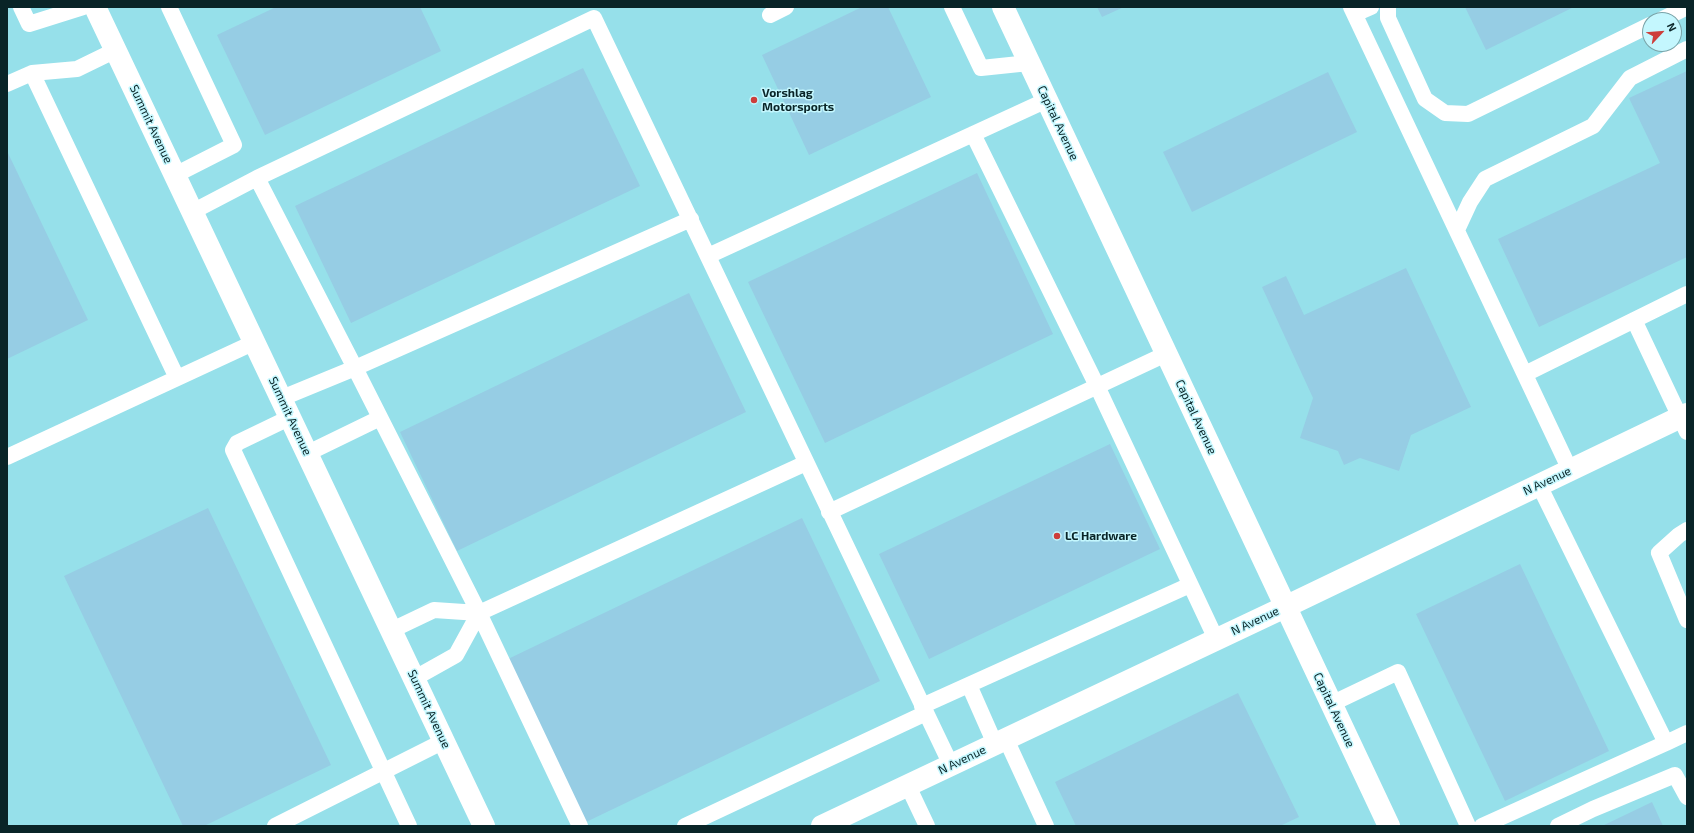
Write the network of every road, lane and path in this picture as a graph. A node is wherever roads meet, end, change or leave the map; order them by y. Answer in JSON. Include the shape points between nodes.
{"nodes":[{"id":1,"x":21,"y":7,"type":"edge"},
{"id":2,"x":83,"y":7,"type":"edge"},
{"id":3,"x":95,"y":7,"type":"edge"},
{"id":4,"x":169,"y":7,"type":"edge"},
{"id":5,"x":786,"y":7,"type":"edge"},
{"id":6,"x":952,"y":7,"type":"edge"},
{"id":7,"x":1003,"y":7,"type":"edge"},
{"id":8,"x":1371,"y":7,"type":"edge"},
{"id":9,"x":1388,"y":7,"type":"edge"},
{"id":10,"x":1687,"y":7,"type":"edge"},
{"id":11,"x":1353,"y":11,"type":"edge"},
{"id":12,"x":591,"y":12,"type":"edge"},
{"id":13,"x":1677,"y":12,"type":"edge"},
{"id":14,"x":770,"y":15,"type":"dead end"},
{"id":15,"x":1642,"y":29,"type":"edge"},
{"id":16,"x":1687,"y":49,"type":"edge"},
{"id":17,"x":116,"y":50,"type":"junction"},
{"id":18,"x":1029,"y":63,"type":"junction"},
{"id":19,"x":32,"y":73,"type":"junction"},
{"id":20,"x":7,"y":84,"type":"edge"},
{"id":21,"x":1047,"y":100,"type":"junction"},
{"id":22,"x":973,"y":134,"type":"junction"},
{"id":23,"x":175,"y":175,"type":"junction"},
{"id":24,"x":257,"y":178,"type":"junction"},
{"id":25,"x":192,"y":212,"type":"junction"},
{"id":26,"x":691,"y":219,"type":"junction"},
{"id":27,"x":1457,"y":230,"type":"junction"},
{"id":28,"x":708,"y":256,"type":"junction"},
{"id":29,"x":1687,"y":294,"type":"edge"},
{"id":30,"x":1634,"y":320,"type":"junction"},
{"id":31,"x":255,"y":342,"type":"junction"},
{"id":32,"x":1166,"y":354,"type":"junction"},
{"id":33,"x":355,"y":368,"type":"junction"},
{"id":34,"x":1525,"y":374,"type":"junction"},
{"id":35,"x":177,"y":378,"type":"junction"},
{"id":36,"x":1098,"y":386,"type":"junction"},
{"id":37,"x":287,"y":407,"type":"junction"},
{"id":38,"x":380,"y":418,"type":"junction"},
{"id":39,"x":1685,"y":421,"type":"edge"},
{"id":40,"x":308,"y":453,"type":"junction"},
{"id":41,"x":7,"y":457,"type":"edge"},
{"id":42,"x":806,"y":463,"type":"junction"},
{"id":43,"x":1570,"y":470,"type":"junction"},
{"id":44,"x":1538,"y":485,"type":"junction"},
{"id":45,"x":829,"y":512,"type":"junction"},
{"id":46,"x":1687,"y":530,"type":"edge"},
{"id":47,"x":1190,"y":585,"type":"junction"},
{"id":48,"x":1285,"y":607,"type":"junction"},
{"id":49,"x":479,"y":613,"type":"junction"},
{"id":50,"x":1687,"y":620,"type":"edge"},
{"id":51,"x":392,"y":630,"type":"junction"},
{"id":52,"x":1216,"y":639,"type":"junction"},
{"id":53,"x":415,"y":678,"type":"junction"},
{"id":54,"x":969,"y":685,"type":"junction"},
{"id":55,"x":1331,"y":704,"type":"junction"},
{"id":56,"x":924,"y":709,"type":"junction"},
{"id":57,"x":1687,"y":733,"type":"edge"},
{"id":58,"x":444,"y":741,"type":"junction"},
{"id":59,"x":1001,"y":741,"type":"junction"},
{"id":60,"x":1666,"y":743,"type":"junction"},
{"id":61,"x":951,"y":766,"type":"junction"},
{"id":62,"x":384,"y":773,"type":"junction"},
{"id":63,"x":908,"y":786,"type":"junction"},
{"id":64,"x":1687,"y":797,"type":"edge"},
{"id":65,"x":275,"y":826,"type":"edge"},
{"id":66,"x":409,"y":826,"type":"edge"},
{"id":67,"x":484,"y":826,"type":"edge"},
{"id":68,"x":580,"y":826,"type":"edge"},
{"id":69,"x":685,"y":826,"type":"edge"},
{"id":70,"x":822,"y":826,"type":"edge"},
{"id":71,"x":927,"y":826,"type":"edge"},
{"id":72,"x":1046,"y":826,"type":"edge"},
{"id":73,"x":1389,"y":826,"type":"edge"},
{"id":74,"x":1468,"y":826,"type":"edge"},
{"id":75,"x":1482,"y":826,"type":"edge"},
{"id":76,"x":1558,"y":826,"type":"edge"}],
"edges":[{"from":1,"to":2,"type":"lane","via":[[29,24]]},
{"from":3,"to":17,"type":"street","name":"Summit Avenue"},
{"from":4,"to":23,"type":"lane","via":[[234,145]]},
{"from":5,"to":14,"type":"lane"},
{"from":6,"to":18,"type":"lane","via":[[981,68]]},
{"from":7,"to":18,"type":"street","name":"Capital Avenue"},
{"from":8,"to":11,"type":"lane"},
{"from":9,"to":15,"type":"lane","via":[[1388,18],[1425,99],[1445,113],[1468,114]]},
{"from":10,"to":13,"type":"lane"},
{"from":11,"to":27,"type":"lane"},
{"from":12,"to":24,"type":"lane"},
{"from":12,"to":26,"type":"lane"},
{"from":16,"to":27,"type":"lane","via":[[1630,78],[1593,126],[1485,179],[1470,202]]},
{"from":17,"to":19,"type":"lane","via":[[77,69]]},
{"from":17,"to":23,"type":"street","name":"Summit Avenue"},
{"from":18,"to":21,"type":"street","name":"Capital Avenue"},
{"from":19,"to":20,"type":"lane"},
{"from":19,"to":35,"type":"lane"},
{"from":21,"to":22,"type":"lane"},
{"from":21,"to":32,"type":"street","name":"Capital Avenue"},
{"from":22,"to":28,"type":"lane"},
{"from":22,"to":36,"type":"lane"},
{"from":23,"to":25,"type":"street","name":"Summit Avenue"},
{"from":24,"to":25,"type":"lane"},
{"from":24,"to":33,"type":"lane"},
{"from":25,"to":31,"type":"street","name":"Summit Avenue"},
{"from":26,"to":28,"type":"lane"},
{"from":26,"to":33,"type":"lane"},
{"from":27,"to":34,"type":"lane"},
{"from":28,"to":42,"type":"lane"},
{"from":29,"to":30,"type":"lane"},
{"from":30,"to":34,"type":"lane"},
{"from":30,"to":39,"type":"lane"},
{"from":31,"to":35,"type":"lane"},
{"from":31,"to":37,"type":"street","name":"Summit Avenue"},
{"from":32,"to":36,"type":"lane"},
{"from":32,"to":48,"type":"street","name":"Capital Avenue"},
{"from":33,"to":37,"type":"lane"},
{"from":33,"to":38,"type":"lane"},
{"from":34,"to":43,"type":"lane"},
{"from":35,"to":41,"type":"lane"},
{"from":36,"to":45,"type":"lane"},
{"from":36,"to":47,"type":"lane"},
{"from":37,"to":40,"type":"street","name":"Summit Avenue"},
{"from":37,"to":62,"type":"lane","via":[[237,443],[233,450]]},
{"from":38,"to":40,"type":"lane"},
{"from":38,"to":49,"type":"lane"},
{"from":39,"to":43,"type":"street","name":"N Avenue"},
{"from":40,"to":51,"type":"street","name":"Summit Avenue"},
{"from":42,"to":45,"type":"lane"},
{"from":42,"to":49,"type":"lane"},
{"from":43,"to":44,"type":"street","name":"N Avenue"},
{"from":44,"to":48,"type":"street","name":"N Avenue"},
{"from":44,"to":60,"type":"lane"},
{"from":45,"to":56,"type":"lane"},
{"from":46,"to":50,"type":"lane","via":[[1659,553]]},
{"from":47,"to":52,"type":"lane"},
{"from":47,"to":54,"type":"lane"},
{"from":48,"to":52,"type":"street","name":"N Avenue"},
{"from":48,"to":55,"type":"street","name":"Capital Avenue"},
{"from":49,"to":51,"type":"lane","via":[[434,610]]},
{"from":49,"to":53,"type":"lane","via":[[456,655]]},
{"from":49,"to":68,"type":"lane"},
{"from":51,"to":53,"type":"street","name":"Summit Avenue"},
{"from":52,"to":59,"type":"street","name":"N Avenue"},
{"from":53,"to":58,"type":"street","name":"Summit Avenue"},
{"from":54,"to":56,"type":"lane"},
{"from":54,"to":59,"type":"lane"},
{"from":55,"to":73,"type":"street","name":"Capital Avenue"},
{"from":55,"to":74,"type":"lane","via":[[1398,672]]},
{"from":56,"to":61,"type":"lane"},
{"from":56,"to":69,"type":"lane"},
{"from":57,"to":60,"type":"lane"},
{"from":58,"to":62,"type":"lane"},
{"from":58,"to":67,"type":"street","name":"Summit Avenue"},
{"from":59,"to":61,"type":"street","name":"N Avenue"},
{"from":59,"to":72,"type":"lane"},
{"from":60,"to":75,"type":"lane"},
{"from":61,"to":63,"type":"street","name":"N Avenue"},
{"from":62,"to":65,"type":"lane"},
{"from":62,"to":66,"type":"lane"},
{"from":63,"to":70,"type":"street","name":"N Avenue"},
{"from":63,"to":71,"type":"lane"},
{"from":64,"to":76,"type":"lane","via":[[1675,775],[1593,808]]}]}
